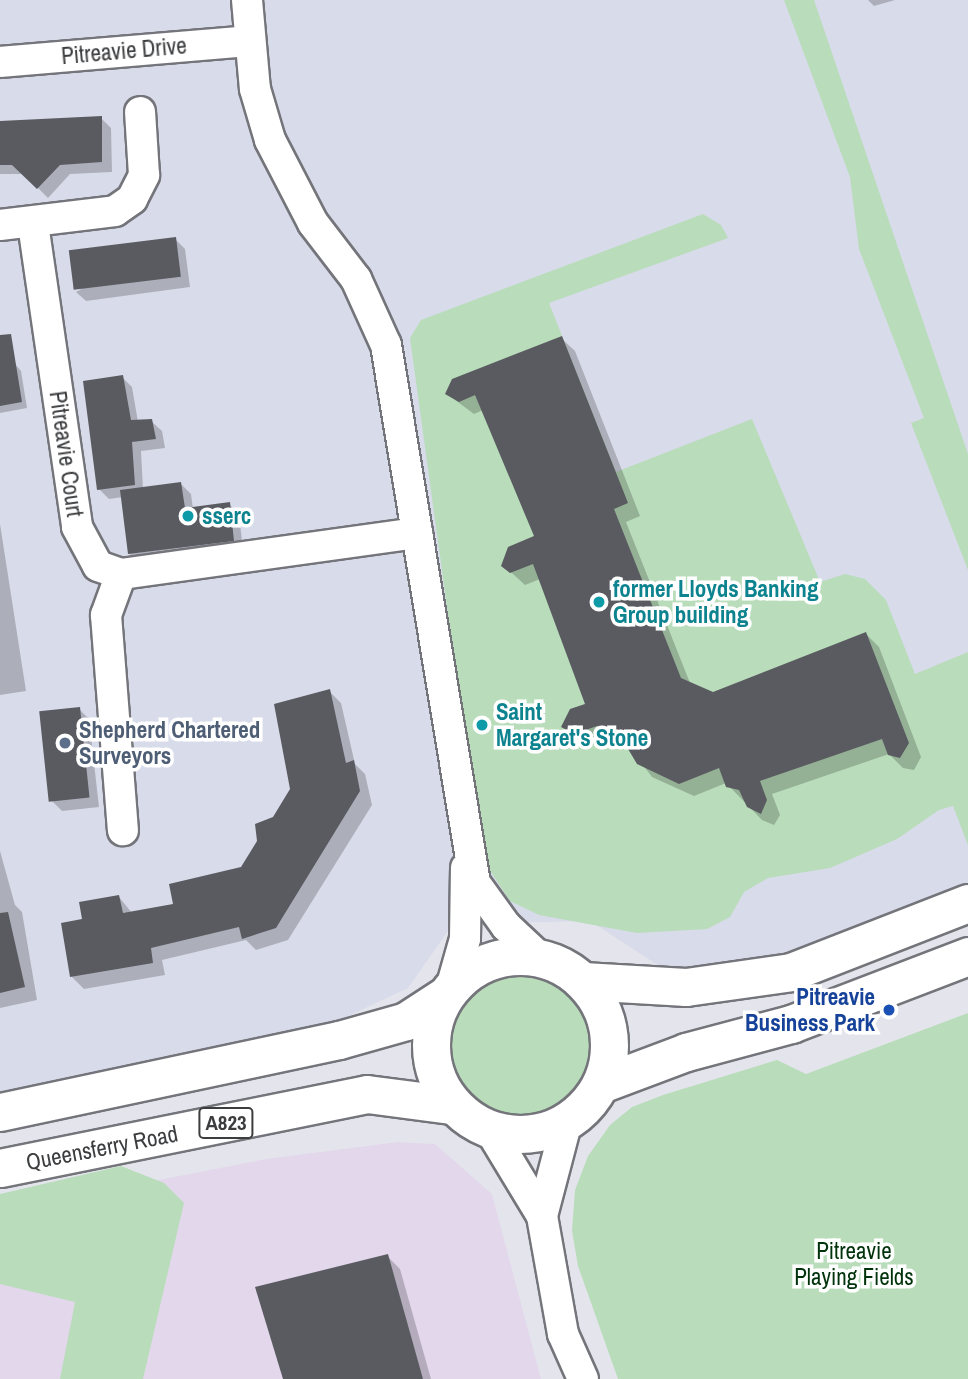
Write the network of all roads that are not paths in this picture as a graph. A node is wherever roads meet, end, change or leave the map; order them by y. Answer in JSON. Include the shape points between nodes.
{"nodes":[{"id":1,"x":247,"y":0,"type":"edge"},
{"id":2,"x":248,"y":41,"type":"junction"},
{"id":3,"x":0,"y":61,"type":"edge"},
{"id":4,"x":140,"y":112,"type":"dead end"},
{"id":5,"x":33,"y":224,"type":"junction"},
{"id":6,"x":0,"y":225,"type":"edge"},
{"id":7,"x":417,"y":533,"type":"junction"},
{"id":8,"x":121,"y":574,"type":"junction"},
{"id":9,"x":463,"y":826,"type":"junction"},
{"id":10,"x":123,"y":830,"type":"dead end"},
{"id":11,"x":968,"y":903,"type":"edge"},
{"id":12,"x":968,"y":956,"type":"edge"},
{"id":13,"x":539,"y":957,"type":"junction"},
{"id":14,"x":583,"y":981,"type":"junction"},
{"id":15,"x":447,"y":992,"type":"junction"},
{"id":16,"x":601,"y":1084,"type":"junction"},
{"id":17,"x":452,"y":1105,"type":"junction"},
{"id":18,"x":0,"y":1112,"type":"edge"},
{"id":19,"x":567,"y":1121,"type":"junction"},
{"id":20,"x":490,"y":1130,"type":"junction"},
{"id":21,"x":0,"y":1168,"type":"edge"},
{"id":22,"x":542,"y":1216,"type":"junction"},
{"id":23,"x":583,"y":1379,"type":"edge"}],
"edges":[{"from":1,"to":2,"type":"street"},
{"from":2,"to":3,"type":"street","name":"Pitreavie Drive"},
{"from":2,"to":7,"type":"street","via":[[255,89],[285,175],[313,223],[356,279],[379,323]]},
{"from":4,"to":5,"type":"street","via":[[144,175],[132,199],[115,211]]},
{"from":5,"to":6,"type":"street"},
{"from":5,"to":8,"type":"street","name":"Pitreavie Court","via":[[77,527],[97,566]]},
{"from":7,"to":8,"type":"street"},
{"from":7,"to":9,"type":"street"},
{"from":8,"to":10,"type":"street","via":[[106,615]]},
{"from":9,"to":13,"type":"street","via":[[475,883],[506,926]]},
{"from":9,"to":15,"type":"street","via":[[467,913]]},
{"from":11,"to":14,"type":"main road","number":"A823","via":[[791,972],[686,987]]},
{"from":12,"to":16,"type":"main road","via":[[791,1024],[686,1052]]},
{"from":13,"to":14,"type":"main road","number":"A823","via":[[563,966]]},
{"from":13,"to":15,"type":"main road","number":"A823","via":[[513,955],[488,960]]},
{"from":14,"to":16,"type":"main road","number":"A823","via":[[600,1004],[608,1030],[609,1057]]},
{"from":15,"to":17,"type":"main road","number":"A823","via":[[432,1024],[430,1052],[437,1080]]},
{"from":15,"to":18,"type":"main road","number":"A823","via":[[406,1021],[339,1040]]},
{"from":16,"to":19,"type":"main road","number":"A823","via":[[587,1105]]},
{"from":17,"to":20,"type":"main road","number":"A823"},
{"from":17,"to":21,"type":"main road","name":"Queensferry Road","number":"A823","via":[[367,1094]]},
{"from":19,"to":20,"type":"main road","number":"A823","via":[[529,1133]]},
{"from":19,"to":22,"type":"street"},
{"from":20,"to":22,"type":"street"},
{"from":22,"to":23,"type":"street","via":[[563,1334]]}]}
